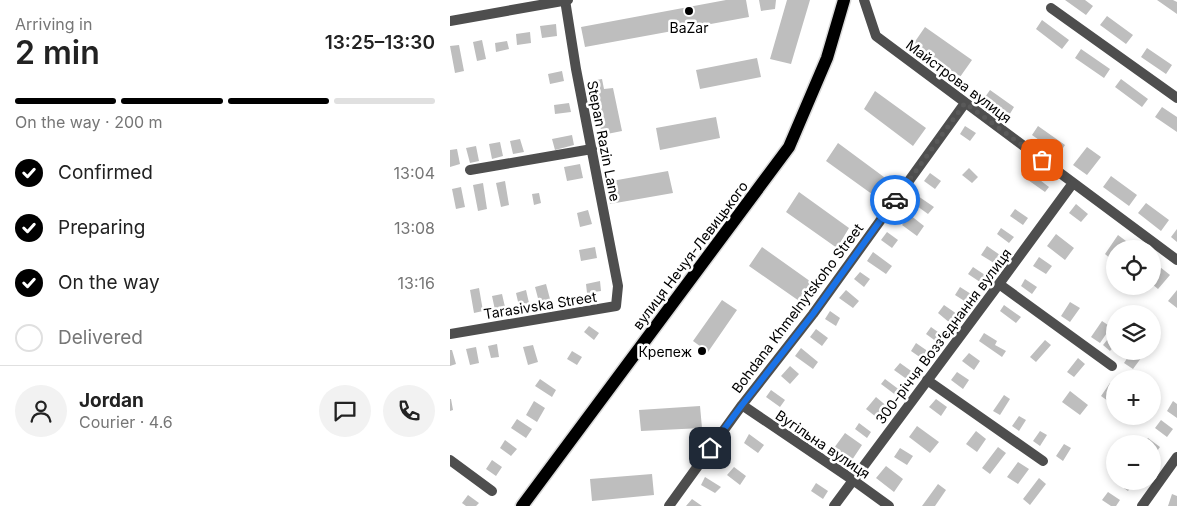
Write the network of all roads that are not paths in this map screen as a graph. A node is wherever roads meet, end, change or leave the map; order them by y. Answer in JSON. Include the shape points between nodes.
{"nodes":[{"id":1,"x":566,"y":0,"type":"edge"},
{"id":2,"x":844,"y":0,"type":"edge"},
{"id":3,"x":864,"y":0,"type":"edge"},
{"id":4,"x":1051,"y":8,"type":"dead end"},
{"id":5,"x":450,"y":21,"type":"edge"},
{"id":6,"x":1177,"y":98,"type":"edge"},
{"id":7,"x":965,"y":103,"type":"junction"},
{"id":8,"x":592,"y":149,"type":"junction"},
{"id":9,"x":470,"y":170,"type":"dead end"},
{"id":10,"x":1072,"y":182,"type":"junction"},
{"id":11,"x":1177,"y":260,"type":"edge"},
{"id":12,"x":999,"y":284,"type":"junction"},
{"id":13,"x":618,"y":286,"type":"joint"},
{"id":14,"x":450,"y":334,"type":"edge"},
{"id":15,"x":1112,"y":366,"type":"dead end"},
{"id":16,"x":927,"y":380,"type":"junction"},
{"id":17,"x":742,"y":405,"type":"junction"},
{"id":18,"x":1177,"y":457,"type":"edge"},
{"id":19,"x":450,"y":460,"type":"edge"},
{"id":20,"x":1043,"y":461,"type":"dead end"},
{"id":21,"x":853,"y":480,"type":"junction"},
{"id":22,"x":492,"y":491,"type":"dead end"},
{"id":23,"x":522,"y":506,"type":"edge"},
{"id":24,"x":669,"y":506,"type":"edge"},
{"id":25,"x":834,"y":506,"type":"edge"},
{"id":26,"x":889,"y":506,"type":"edge"},
{"id":27,"x":1142,"y":506,"type":"edge"}],
"edges":[{"from":1,"to":5,"type":"street"},
{"from":1,"to":8,"type":"street","name":"Stepan Razin Lane"},
{"from":2,"to":23,"type":"main road","name":"вулиця Нечуя-Левицького","via":[[827,58],[789,147]]},
{"from":3,"to":7,"type":"street","name":"Майстрова вулиця","via":[[876,36]]},
{"from":4,"to":6,"type":"street"},
{"from":7,"to":10,"type":"street","name":"Майстрова вулиця"},
{"from":7,"to":17,"type":"street","name":"Bohdana Khmelnytskoho Street","via":[[813,314]]},
{"from":8,"to":9,"type":"street"},
{"from":8,"to":13,"type":"street","name":"Stepan Razin Lane"},
{"from":10,"to":11,"type":"street","name":"Майстрова вулиця"},
{"from":10,"to":12,"type":"street","name":"300-річчя Возз’єднання вулиця"},
{"from":12,"to":15,"type":"street"},
{"from":12,"to":16,"type":"street","name":"300-річчя Возз’єднання вулиця"},
{"from":13,"to":14,"type":"street","name":"Tarasivska Street","via":[[616,306]]},
{"from":16,"to":20,"type":"street"},
{"from":16,"to":21,"type":"street","name":"300-річчя Возз’єднання вулиця"},
{"from":17,"to":21,"type":"street","name":"Вугільна вулиця"},
{"from":17,"to":24,"type":"street","name":"Bohdana Khmelnytskoho Street"},
{"from":18,"to":27,"type":"street"},
{"from":19,"to":22,"type":"street"},
{"from":21,"to":25,"type":"street","name":"300-річчя Возз’єднання вулиця"},
{"from":21,"to":26,"type":"street","name":"Вугільна вулиця"}]}
